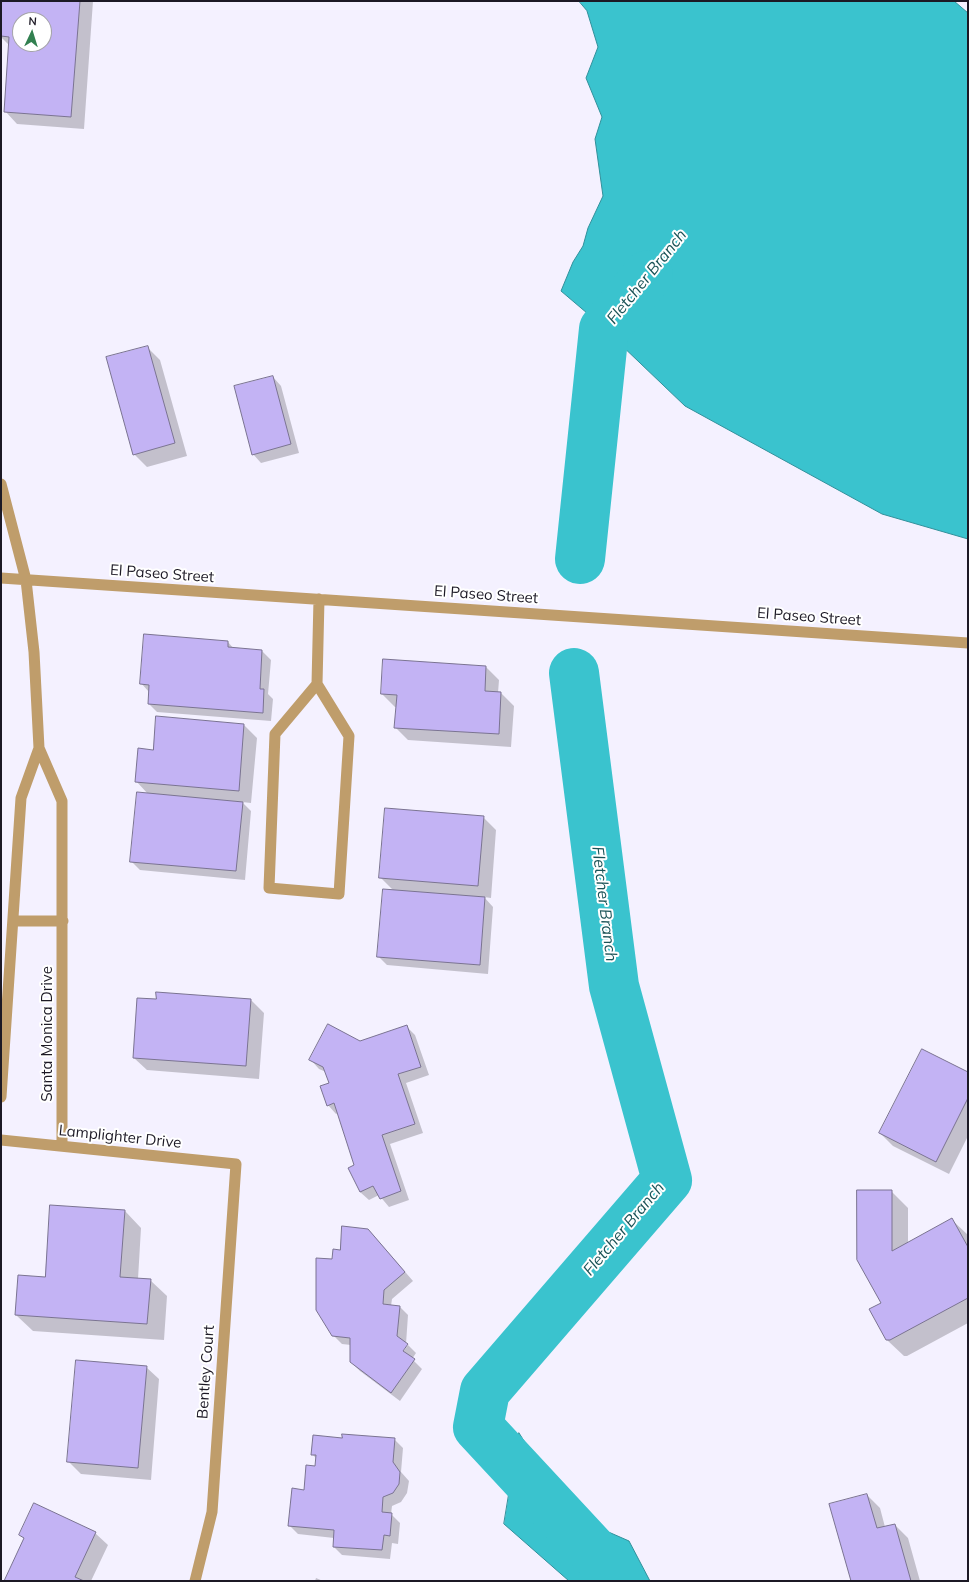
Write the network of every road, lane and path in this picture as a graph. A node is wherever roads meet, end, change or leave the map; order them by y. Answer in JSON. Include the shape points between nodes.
{"nodes":[{"id":1,"x":1,"y":484,"type":"edge"},
{"id":2,"x":1,"y":578,"type":"edge"},
{"id":3,"x":26,"y":580,"type":"junction"},
{"id":4,"x":319,"y":599,"type":"junction"},
{"id":5,"x":968,"y":643,"type":"edge"},
{"id":6,"x":317,"y":684,"type":"junction"},
{"id":7,"x":39,"y":748,"type":"junction"},
{"id":8,"x":13,"y":921,"type":"junction"},
{"id":9,"x":63,"y":921,"type":"junction"},
{"id":10,"x":1,"y":1097,"type":"edge"},
{"id":11,"x":1,"y":1140,"type":"edge"},
{"id":12,"x":62,"y":1146,"type":"junction"},
{"id":13,"x":236,"y":1164,"type":"joint"},
{"id":14,"x":195,"y":1581,"type":"edge"}],
"edges":[{"from":1,"to":3,"type":"street","name":"Santa Monica Drive"},
{"from":2,"to":3,"type":"street","name":"El Paseo Street"},
{"from":3,"to":4,"type":"street","name":"El Paseo Street"},
{"from":3,"to":7,"type":"street","name":"Santa Monica Drive","via":[[34,652]]},
{"from":4,"to":5,"type":"street","name":"El Paseo Street"},
{"from":4,"to":6,"type":"street"},
{"from":6,"to":6,"type":"street","via":[[275,734],[269,888],[339,894],[349,736]]},
{"from":7,"to":8,"type":"street","name":"Santa Monica Drive","via":[[21,798]]},
{"from":7,"to":9,"type":"street","name":"Santa Monica Drive","via":[[62,801]]},
{"from":8,"to":9,"type":"street"},
{"from":8,"to":10,"type":"street","name":"Santa Monica Drive"},
{"from":9,"to":12,"type":"street","name":"Santa Monica Drive"},
{"from":11,"to":12,"type":"street","name":"Lamplighter Drive"},
{"from":12,"to":13,"type":"street","name":"Lamplighter Drive"},
{"from":13,"to":14,"type":"street","name":"Bentley Court","via":[[212,1512]]}]}
